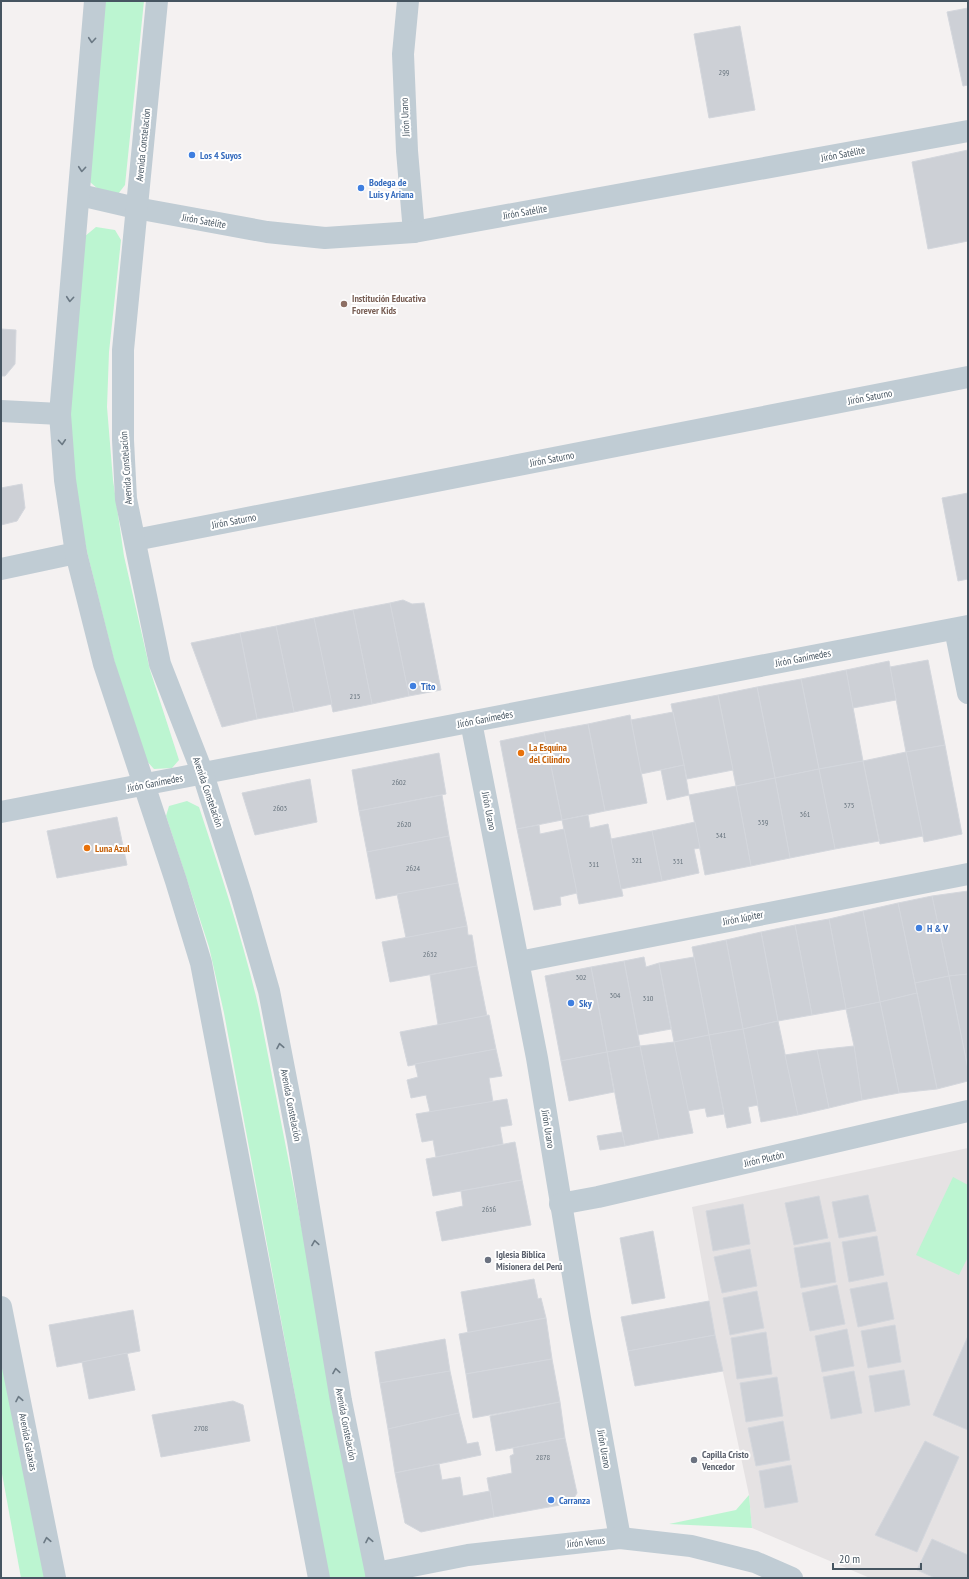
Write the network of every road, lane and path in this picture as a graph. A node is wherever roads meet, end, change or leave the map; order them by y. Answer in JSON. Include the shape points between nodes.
{"nodes":[{"id":1,"x":95,"y":1,"type":"edge"},
{"id":2,"x":157,"y":1,"type":"edge"},
{"id":3,"x":408,"y":1,"type":"edge"},
{"id":4,"x":968,"y":131,"type":"edge"},
{"id":5,"x":80,"y":196,"type":"junction"},
{"id":6,"x":136,"y":208,"type":"junction"},
{"id":7,"x":414,"y":232,"type":"junction"},
{"id":8,"x":968,"y":378,"type":"edge"},
{"id":9,"x":1,"y":411,"type":"edge"},
{"id":10,"x":60,"y":414,"type":"junction"},
{"id":11,"x":135,"y":540,"type":"junction"},
{"id":12,"x":76,"y":553,"type":"junction"},
{"id":13,"x":1,"y":568,"type":"edge"},
{"id":14,"x":961,"y":627,"type":"edge"},
{"id":15,"x":968,"y":693,"type":"edge"},
{"id":16,"x":471,"y":722,"type":"junction"},
{"id":17,"x":203,"y":774,"type":"junction"},
{"id":18,"x":145,"y":785,"type":"junction"},
{"id":19,"x":1,"y":812,"type":"edge"},
{"id":20,"x":968,"y":874,"type":"edge"},
{"id":21,"x":519,"y":962,"type":"junction"},
{"id":22,"x":968,"y":1111,"type":"edge"},
{"id":23,"x":560,"y":1204,"type":"junction"},
{"id":24,"x":1,"y":1307,"type":"edge"},
{"id":25,"x":620,"y":1538,"type":"junction"},
{"id":26,"x":376,"y":1576,"type":"edge"},
{"id":27,"x":55,"y":1578,"type":"edge"},
{"id":28,"x":319,"y":1578,"type":"edge"},
{"id":29,"x":792,"y":1578,"type":"edge"}],
"edges":[{"from":1,"to":5,"type":"street","one_way":true},
{"from":2,"to":6,"type":"street","name":"Avenida Constelación"},
{"from":3,"to":7,"type":"street","name":"Jirón Urano","via":[[402,54]]},
{"from":4,"to":7,"type":"street","name":"Jirón Satélite"},
{"from":5,"to":6,"type":"street","name":"Jirón Satélite"},
{"from":5,"to":10,"type":"street","one_way":true},
{"from":6,"to":7,"type":"street","name":"Jirón Satélite","via":[[267,232],[325,238]]},
{"from":6,"to":11,"type":"street","name":"Avenida Constelación","via":[[122,350],[126,492]]},
{"from":8,"to":11,"type":"street","name":"Jirón Saturno"},
{"from":9,"to":10,"type":"street"},
{"from":10,"to":12,"type":"street","one_way":true,"via":[[65,480]]},
{"from":11,"to":17,"type":"street","name":"Avenida Constelación","via":[[160,664]]},
{"from":12,"to":13,"type":"street"},
{"from":12,"to":18,"type":"street","via":[[104,664]]},
{"from":14,"to":15,"type":"street"},
{"from":14,"to":16,"type":"street","name":"Jirón Ganímedes"},
{"from":16,"to":17,"type":"street","name":"Jirón Ganímedes"},
{"from":16,"to":21,"type":"street","name":"Jirón Urano"},
{"from":17,"to":18,"type":"street","name":"Jirón Ganímedes"},
{"from":26,"to":17,"type":"street","name":"Avenida Constelación","one_way":true,"via":[[341,1402],[298,1141],[269,991]]},
{"from":18,"to":19,"type":"street","name":"Jirón Ganímedes"},
{"from":18,"to":28,"type":"street","via":[[201,963]]},
{"from":20,"to":21,"type":"street","name":"Jirón Júpiter"},
{"from":21,"to":23,"type":"street","name":"Jirón Urano"},
{"from":22,"to":23,"type":"street","name":"Jirón Plutón"},
{"from":23,"to":25,"type":"street","name":"Jirón Urano"},
{"from":27,"to":24,"type":"street","name":"Avenida Galaxias","one_way":true},
{"from":25,"to":26,"type":"street","name":"Jirón Venus","via":[[468,1555]]},
{"from":25,"to":29,"type":"street","name":"Jirón Venus","via":[[691,1546],[755,1562]]}]}
